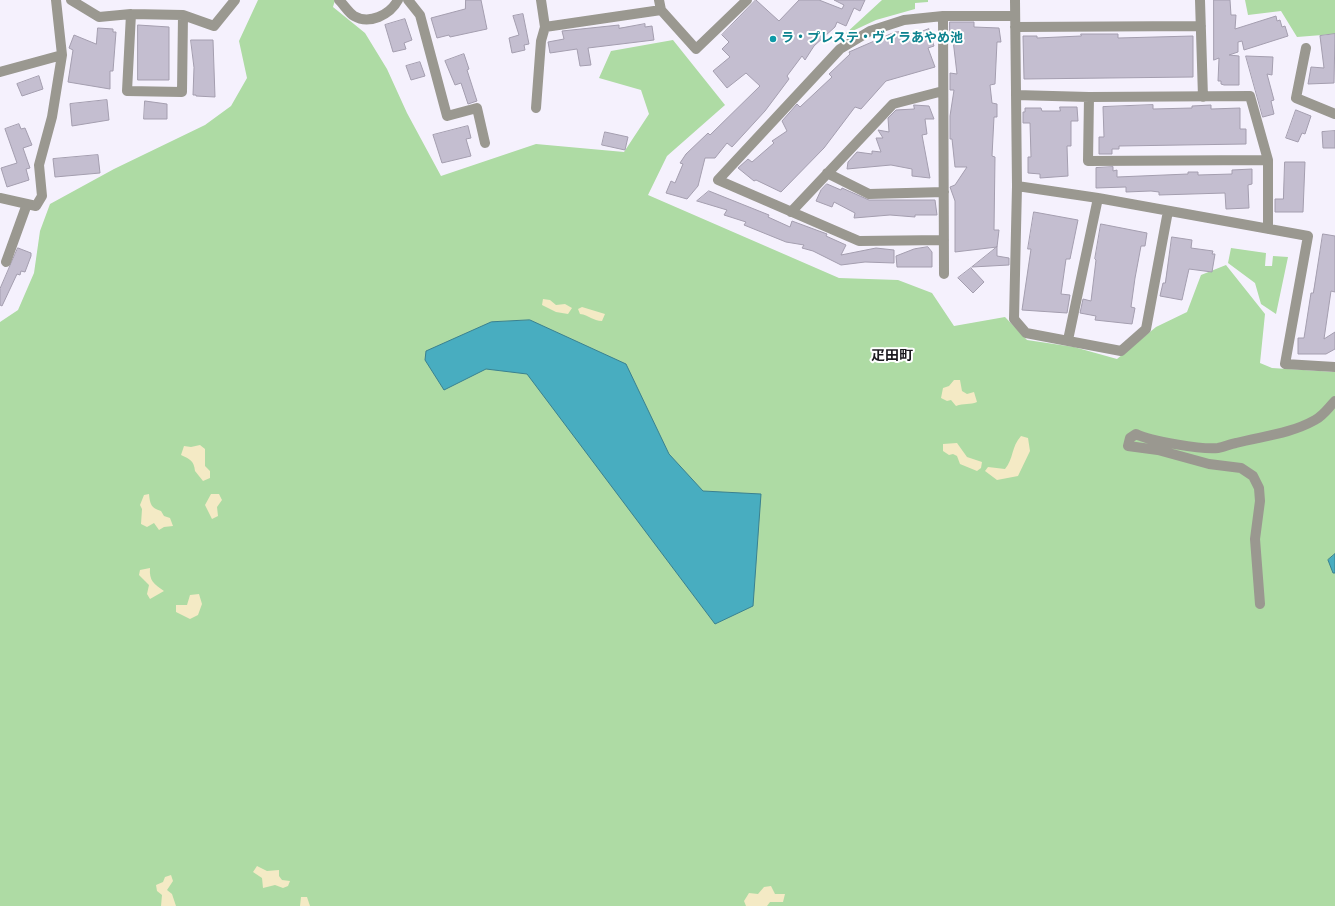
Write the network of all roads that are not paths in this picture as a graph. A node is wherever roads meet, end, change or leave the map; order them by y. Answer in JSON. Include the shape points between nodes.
{"nodes":[{"id":1,"x":56,"y":0,"type":"edge"},
{"id":2,"x":71,"y":0,"type":"edge"},
{"id":3,"x":235,"y":0,"type":"edge"},
{"id":4,"x":339,"y":0,"type":"edge"},
{"id":5,"x":398,"y":0,"type":"edge"},
{"id":6,"x":408,"y":0,"type":"edge"},
{"id":7,"x":541,"y":0,"type":"edge"},
{"id":8,"x":747,"y":0,"type":"edge"},
{"id":9,"x":1014,"y":0,"type":"edge"},
{"id":10,"x":1200,"y":0,"type":"edge"},
{"id":11,"x":660,"y":5,"type":"edge"},
{"id":12,"x":131,"y":14,"type":"junction"},
{"id":13,"x":183,"y":15,"type":"junction"},
{"id":14,"x":943,"y":16,"type":"junction"},
{"id":15,"x":1014,"y":16,"type":"junction"},
{"id":16,"x":1200,"y":26,"type":"junction"},
{"id":17,"x":545,"y":27,"type":"junction"},
{"id":18,"x":1014,"y":27,"type":"junction"},
{"id":19,"x":1306,"y":48,"type":"dead end"},
{"id":20,"x":62,"y":55,"type":"junction"},
{"id":21,"x":0,"y":72,"type":"edge"},
{"id":22,"x":943,"y":91,"type":"junction"},
{"id":23,"x":1016,"y":95,"type":"junction"},
{"id":24,"x":1089,"y":97,"type":"junction"},
{"id":25,"x":1203,"y":97,"type":"junction"},
{"id":26,"x":536,"y":108,"type":"dead end"},
{"id":27,"x":1335,"y":114,"type":"edge"},
{"id":28,"x":485,"y":143,"type":"dead end"},
{"id":29,"x":1268,"y":160,"type":"junction"},
{"id":30,"x":827,"y":174,"type":"junction"},
{"id":31,"x":1017,"y":186,"type":"junction"},
{"id":32,"x":944,"y":192,"type":"junction"},
{"id":33,"x":0,"y":198,"type":"edge"},
{"id":34,"x":1098,"y":198,"type":"junction"},
{"id":35,"x":27,"y":204,"type":"junction"},
{"id":36,"x":1168,"y":211,"type":"junction"},
{"id":37,"x":791,"y":212,"type":"junction"},
{"id":38,"x":1268,"y":228,"type":"junction"},
{"id":39,"x":944,"y":240,"type":"junction"},
{"id":40,"x":6,"y":262,"type":"dead end"},
{"id":41,"x":944,"y":274,"type":"dead end"},
{"id":42,"x":1068,"y":340,"type":"junction"},
{"id":43,"x":1335,"y":367,"type":"edge"},
{"id":44,"x":1335,"y":401,"type":"edge"},
{"id":45,"x":1260,"y":604,"type":"dead end"}],
"edges":[{"from":1,"to":20,"type":"street"},
{"from":2,"to":12,"type":"street","via":[[99,17]]},
{"from":3,"to":13,"type":"street","via":[[214,26]]},
{"from":4,"to":5,"type":"street","via":[[354,16],[365,20],[377,18],[389,11]]},
{"from":6,"to":28,"type":"street","via":[[420,16],[447,116],[477,108]]},
{"from":7,"to":17,"type":"street"},
{"from":8,"to":11,"type":"street","via":[[696,49]]},
{"from":9,"to":15,"type":"street"},
{"from":10,"to":16,"type":"street"},
{"from":11,"to":17,"type":"street"},
{"from":12,"to":13,"type":"street"},
{"from":12,"to":13,"type":"street","via":[[127,92],[182,92]]},
{"from":14,"to":15,"type":"street"},
{"from":14,"to":22,"type":"street"},
{"from":14,"to":37,"type":"street","via":[[904,20],[870,32],[840,48],[718,180]]},
{"from":15,"to":18,"type":"street"},
{"from":16,"to":18,"type":"street"},
{"from":16,"to":25,"type":"street"},
{"from":17,"to":26,"type":"street","via":[[541,41]]},
{"from":18,"to":23,"type":"street"},
{"from":19,"to":27,"type":"street","via":[[1296,98]]},
{"from":20,"to":21,"type":"street"},
{"from":20,"to":35,"type":"street","via":[[52,117],[39,165],[42,196],[36,206]]},
{"from":22,"to":30,"type":"street","via":[[893,104]]},
{"from":22,"to":32,"type":"street"},
{"from":23,"to":24,"type":"street"},
{"from":23,"to":31,"type":"street"},
{"from":24,"to":25,"type":"street"},
{"from":24,"to":29,"type":"street","via":[[1088,161]]},
{"from":25,"to":29,"type":"street","via":[[1250,96]]},
{"from":29,"to":38,"type":"street"},
{"from":30,"to":32,"type":"street","via":[[869,194]]},
{"from":30,"to":37,"type":"street"},
{"from":31,"to":34,"type":"street"},
{"from":31,"to":42,"type":"street","via":[[1014,319],[1026,333]]},
{"from":32,"to":39,"type":"street"},
{"from":33,"to":35,"type":"street"},
{"from":34,"to":36,"type":"street"},
{"from":34,"to":42,"type":"street"},
{"from":35,"to":40,"type":"street"},
{"from":36,"to":38,"type":"street"},
{"from":36,"to":42,"type":"street","via":[[1146,329],[1121,351]]},
{"from":37,"to":39,"type":"street","via":[[859,241]]},
{"from":38,"to":43,"type":"street","via":[[1308,236],[1285,364]]},
{"from":39,"to":41,"type":"street"},
{"from":44,"to":45,"type":"street","via":[[1325,414],[1288,433],[1217,448],[1165,442],[1136,434],[1130,438],[1128,446],[1158,450],[1209,464],[1241,468],[1253,476],[1259,488],[1260,501],[1254,539]]}]}
